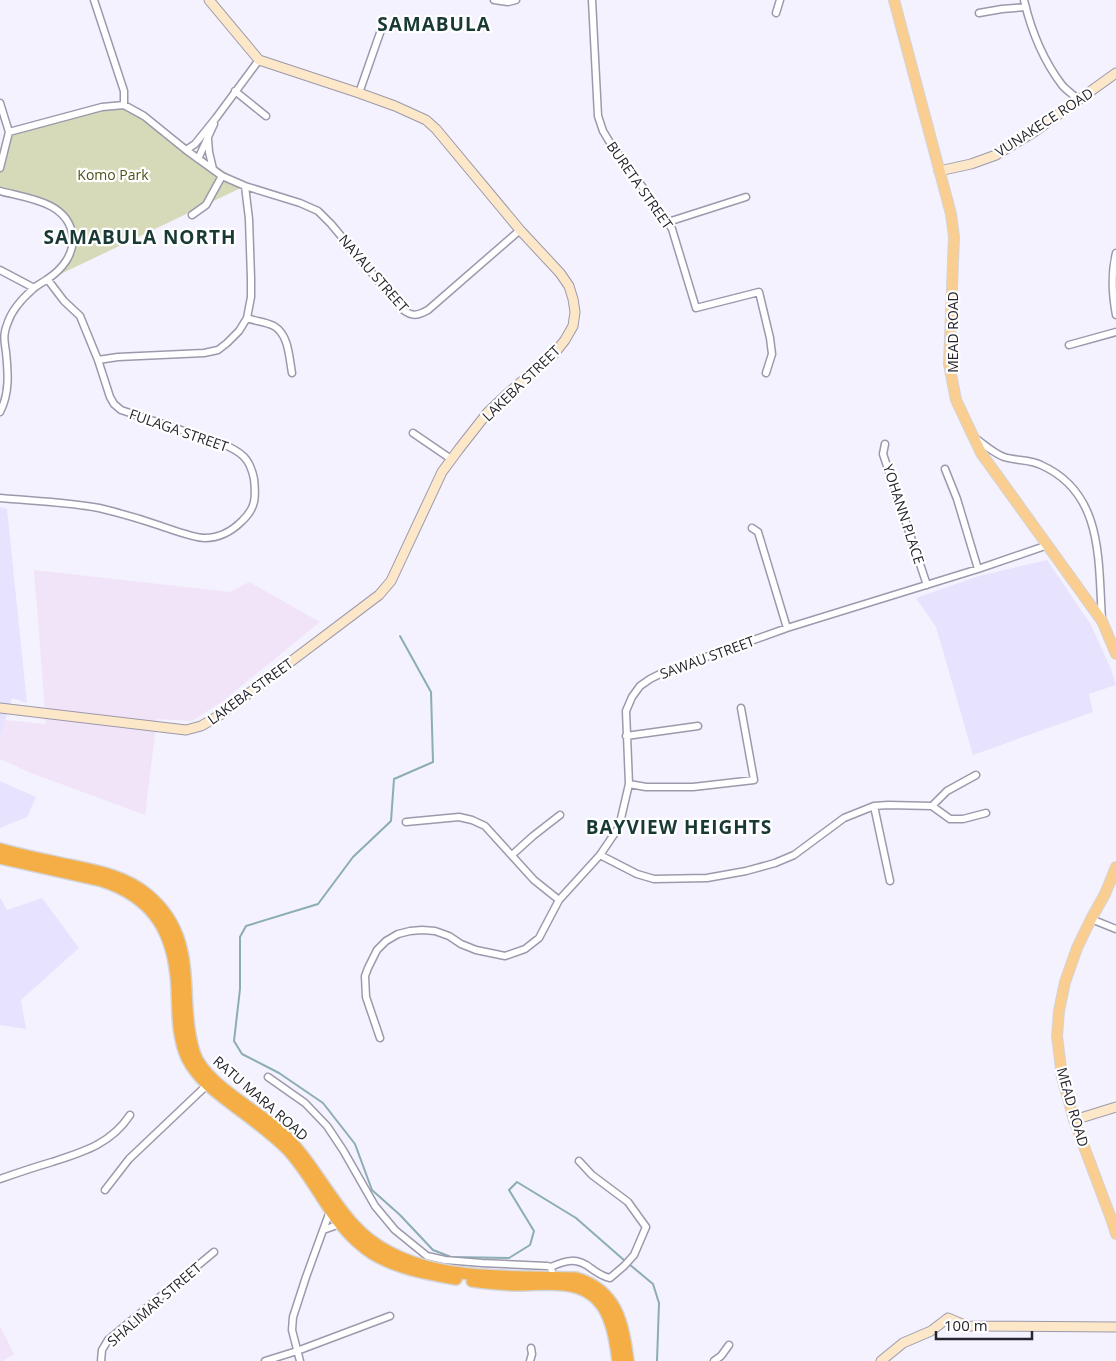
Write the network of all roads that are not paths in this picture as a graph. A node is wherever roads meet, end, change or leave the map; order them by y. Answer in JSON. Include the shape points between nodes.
{"nodes":[{"id":1,"x":94,"y":0,"type":"edge"},
{"id":2,"x":209,"y":0,"type":"edge"},
{"id":3,"x":494,"y":0,"type":"edge"},
{"id":4,"x":516,"y":0,"type":"edge"},
{"id":5,"x":592,"y":0,"type":"edge"},
{"id":6,"x":780,"y":0,"type":"edge"},
{"id":7,"x":894,"y":0,"type":"edge"},
{"id":8,"x":1025,"y":3,"type":"edge"},
{"id":9,"x":776,"y":13,"type":"dead end"},
{"id":10,"x":979,"y":13,"type":"dead end"},
{"id":11,"x":381,"y":30,"type":"dead end"},
{"id":12,"x":259,"y":60,"type":"junction"},
{"id":13,"x":1116,"y":73,"type":"edge"},
{"id":14,"x":235,"y":91,"type":"junction"},
{"id":15,"x":359,"y":92,"type":"junction"},
{"id":16,"x":1079,"y":100,"type":"junction"},
{"id":17,"x":0,"y":103,"type":"edge"},
{"id":18,"x":124,"y":105,"type":"junction"},
{"id":19,"x":266,"y":116,"type":"dead end"},
{"id":20,"x":216,"y":118,"type":"junction"},
{"id":21,"x":9,"y":132,"type":"junction"},
{"id":22,"x":208,"y":138,"type":"junction"},
{"id":23,"x":186,"y":150,"type":"junction"},
{"id":24,"x":198,"y":159,"type":"junction"},
{"id":25,"x":0,"y":168,"type":"edge"},
{"id":26,"x":213,"y":169,"type":"junction"},
{"id":27,"x":940,"y":171,"type":"junction"},
{"id":28,"x":222,"y":176,"type":"junction"},
{"id":29,"x":245,"y":186,"type":"junction"},
{"id":30,"x":0,"y":191,"type":"edge"},
{"id":31,"x":746,"y":197,"type":"dead end"},
{"id":32,"x":192,"y":215,"type":"dead end"},
{"id":33,"x":668,"y":222,"type":"junction"},
{"id":34,"x":520,"y":230,"type":"junction"},
{"id":35,"x":1116,"y":253,"type":"edge"},
{"id":36,"x":0,"y":270,"type":"edge"},
{"id":37,"x":48,"y":280,"type":"junction"},
{"id":38,"x":34,"y":288,"type":"junction"},
{"id":39,"x":1116,"y":316,"type":"edge"},
{"id":40,"x":247,"y":318,"type":"junction"},
{"id":41,"x":1116,"y":332,"type":"edge"},
{"id":42,"x":1069,"y":345,"type":"dead end"},
{"id":43,"x":98,"y":360,"type":"junction"},
{"id":44,"x":292,"y":373,"type":"dead end"},
{"id":45,"x":766,"y":373,"type":"dead end"},
{"id":46,"x":0,"y":412,"type":"edge"},
{"id":47,"x":413,"y":433,"type":"dead end"},
{"id":48,"x":972,"y":435,"type":"junction"},
{"id":49,"x":884,"y":444,"type":"dead end"},
{"id":50,"x":451,"y":459,"type":"junction"},
{"id":51,"x":945,"y":469,"type":"dead end"},
{"id":52,"x":0,"y":498,"type":"edge"},
{"id":53,"x":752,"y":528,"type":"dead end"},
{"id":54,"x":1048,"y":545,"type":"junction"},
{"id":55,"x":978,"y":569,"type":"junction"},
{"id":56,"x":927,"y":584,"type":"junction"},
{"id":57,"x":1102,"y":621,"type":"junction"},
{"id":58,"x":786,"y":628,"type":"junction"},
{"id":59,"x":1116,"y":654,"type":"edge"},
{"id":60,"x":0,"y":708,"type":"edge"},
{"id":61,"x":741,"y":708,"type":"dead end"},
{"id":62,"x":698,"y":726,"type":"dead end"},
{"id":63,"x":626,"y":736,"type":"junction"},
{"id":64,"x":976,"y":775,"type":"dead end"},
{"id":65,"x":629,"y":784,"type":"junction"},
{"id":66,"x":874,"y":806,"type":"junction"},
{"id":67,"x":932,"y":806,"type":"junction"},
{"id":68,"x":986,"y":813,"type":"dead end"},
{"id":69,"x":560,"y":815,"type":"dead end"},
{"id":70,"x":406,"y":822,"type":"dead end"},
{"id":71,"x":0,"y":849,"type":"edge"},
{"id":72,"x":512,"y":855,"type":"junction"},
{"id":73,"x":600,"y":855,"type":"junction"},
{"id":74,"x":0,"y":858,"type":"edge"},
{"id":75,"x":1116,"y":867,"type":"edge"},
{"id":76,"x":890,"y":881,"type":"dead end"},
{"id":77,"x":559,"y":900,"type":"junction"},
{"id":78,"x":1091,"y":919,"type":"junction"},
{"id":79,"x":1116,"y":929,"type":"edge"},
{"id":80,"x":380,"y":1038,"type":"dead end"},
{"id":81,"x":268,"y":1077,"type":"dead end"},
{"id":82,"x":207,"y":1085,"type":"junction"},
{"id":83,"x":1116,"y":1107,"type":"edge"},
{"id":84,"x":130,"y":1115,"type":"dead end"},
{"id":85,"x":1074,"y":1120,"type":"junction"},
{"id":86,"x":579,"y":1162,"type":"dead end"},
{"id":87,"x":0,"y":1179,"type":"edge"},
{"id":88,"x":105,"y":1190,"type":"dead end"},
{"id":89,"x":330,"y":1211,"type":"junction"},
{"id":90,"x":340,"y":1224,"type":"junction"},
{"id":91,"x":324,"y":1229,"type":"junction"},
{"id":92,"x":1116,"y":1234,"type":"edge"},
{"id":93,"x":214,"y":1252,"type":"dead end"},
{"id":94,"x":552,"y":1272,"type":"junction"},
{"id":95,"x":390,"y":1316,"type":"dead end"},
{"id":96,"x":1116,"y":1327,"type":"edge"},
{"id":97,"x":729,"y":1345,"type":"dead end"},
{"id":98,"x":531,"y":1348,"type":"dead end"},
{"id":99,"x":297,"y":1351,"type":"junction"},
{"id":100,"x":101,"y":1361,"type":"edge"},
{"id":101,"x":265,"y":1361,"type":"edge"},
{"id":102,"x":300,"y":1361,"type":"edge"},
{"id":103,"x":530,"y":1361,"type":"edge"},
{"id":104,"x":618,"y":1361,"type":"edge"},
{"id":105,"x":628,"y":1361,"type":"edge"},
{"id":106,"x":714,"y":1361,"type":"edge"},
{"id":107,"x":881,"y":1361,"type":"edge"}],
"edges":[{"from":1,"to":18,"type":"street","via":[[124,91]]},
{"from":2,"to":12,"type":"main road"},
{"from":3,"to":4,"type":"street"},
{"from":5,"to":33,"type":"street","name":"BURETA STREET","via":[[598,116],[603,131]]},
{"from":6,"to":9,"type":"street"},
{"from":7,"to":27,"type":"main road","name":"MEAD ROAD"},
{"from":8,"to":10,"type":"street"},
{"from":8,"to":16,"type":"street","via":[[1050,68]]},
{"from":11,"to":15,"type":"street"},
{"from":12,"to":14,"type":"street"},
{"from":12,"to":15,"type":"main road","name":"LAKEBA STREET"},
{"from":13,"to":16,"type":"main road","name":"VUNAKECE ROAD"},
{"from":14,"to":19,"type":"street"},
{"from":14,"to":20,"type":"street"},
{"from":15,"to":34,"type":"main road","name":"LAKEBA STREET","via":[[426,120]]},
{"from":16,"to":27,"type":"main road","name":"VUNAKECE ROAD","via":[[996,155]]},
{"from":17,"to":21,"type":"street"},
{"from":18,"to":21,"type":"street","via":[[102,107]]},
{"from":18,"to":23,"type":"street","name":"NAYAU STREET","via":[[144,116]]},
{"from":20,"to":22,"type":"street"},
{"from":20,"to":23,"type":"street"},
{"from":21,"to":25,"type":"street"},
{"from":22,"to":24,"type":"street"},
{"from":22,"to":26,"type":"street"},
{"from":23,"to":24,"type":"street","name":"NAYAU STREET"},
{"from":24,"to":26,"type":"street","name":"NAYAU STREET"},
{"from":26,"to":28,"type":"street","name":"NAYAU STREET"},
{"from":27,"to":48,"type":"main road","name":"MEAD ROAD","via":[[954,237],[949,364],[956,400]]},
{"from":28,"to":29,"type":"street","name":"NAYAU STREET"},
{"from":28,"to":32,"type":"street","via":[[206,205]]},
{"from":29,"to":34,"type":"street","name":"NAYAU STREET","via":[[318,211],[409,315],[419,315],[428,310]]},
{"from":29,"to":40,"type":"street","via":[[251,278]]},
{"from":30,"to":37,"type":"street","via":[[44,203],[63,215],[70,225],[72,246],[69,258]]},
{"from":31,"to":33,"type":"street"},
{"from":33,"to":45,"type":"street","name":"BURETA STREET","via":[[696,308],[759,292],[772,354]]},
{"from":34,"to":50,"type":"main road","name":"LAKEBA STREET","via":[[569,286],[575,312],[573,326],[554,354],[488,412]]},
{"from":35,"to":39,"type":"street","via":[[1112,275]]},
{"from":36,"to":38,"type":"street"},
{"from":37,"to":38,"type":"street"},
{"from":37,"to":43,"type":"street","name":"FULAGA STREET","via":[[80,316]]},
{"from":38,"to":46,"type":"street","via":[[12,314],[3,335],[7,391]]},
{"from":40,"to":43,"type":"street","via":[[227,343],[204,354]]},
{"from":40,"to":44,"type":"street","via":[[274,326],[283,335]]},
{"from":41,"to":42,"type":"street"},
{"from":43,"to":52,"type":"street","name":"FULAGA STREET","via":[[110,397],[121,410],[239,451],[248,461],[255,487],[256,498],[246,517],[220,536],[204,538],[84,505]]},
{"from":47,"to":50,"type":"street"},
{"from":48,"to":54,"type":"main road","name":"MEAD ROAD","via":[[981,453]]},
{"from":48,"to":57,"type":"street","via":[[1004,457],[1037,463],[1052,470],[1081,498],[1089,513],[1098,552]]},
{"from":49,"to":56,"type":"street","name":"YOHANN PLACE","via":[[883,454]]},
{"from":50,"to":60,"type":"main road","name":"LAKEBA STREET","via":[[391,581],[379,595],[201,726],[186,730]]},
{"from":51,"to":55,"type":"street"},
{"from":53,"to":58,"type":"street","via":[[758,532]]},
{"from":54,"to":55,"type":"street","name":"SAWAU STREET"},
{"from":54,"to":57,"type":"main road","name":"MEAD ROAD"},
{"from":55,"to":56,"type":"street","name":"SAWAU STREET"},
{"from":56,"to":58,"type":"street","name":"SAWAU STREET"},
{"from":57,"to":59,"type":"main road","name":"MEAD ROAD"},
{"from":58,"to":63,"type":"street","name":"SAWAU STREET","via":[[650,679],[632,696],[626,711]]},
{"from":61,"to":65,"type":"street","via":[[754,780],[693,787]]},
{"from":62,"to":63,"type":"street"},
{"from":63,"to":65,"type":"street","name":"SAWAU STREET"},
{"from":64,"to":67,"type":"street","via":[[948,791]]},
{"from":65,"to":73,"type":"street","name":"SAWAU STREET","via":[[619,826]]},
{"from":66,"to":67,"type":"street"},
{"from":66,"to":73,"type":"street","via":[[844,818],[794,855],[728,875],[654,879]]},
{"from":66,"to":76,"type":"street"},
{"from":67,"to":68,"type":"street","via":[[950,819]]},
{"from":69,"to":72,"type":"street"},
{"from":70,"to":72,"type":"street","via":[[472,820],[485,826]]},
{"from":71,"to":94,"type":"highway","name":"RATU MARA ROAD","via":[[128,882],[158,904],[180,941],[191,1038],[199,1063],[221,1086],[292,1143],[366,1237],[400,1258],[426,1266],[495,1276]]},
{"from":72,"to":77,"type":"street","via":[[534,880]]},
{"from":73,"to":77,"type":"street","name":"SAWAU STREET"},
{"from":74,"to":82,"type":"highway","name":"RATU MARA ROAD","via":[[102,881],[142,901],[159,922],[170,944],[180,1032],[187,1057]]},
{"from":75,"to":78,"type":"main road","name":"MEAD ROAD"},
{"from":77,"to":80,"type":"street","name":"SAWAU STREET","via":[[539,938],[525,949],[505,956],[476,950],[435,931],[410,930],[386,941],[365,976],[366,996]]},
{"from":78,"to":79,"type":"street"},
{"from":78,"to":85,"type":"main road","name":"MEAD ROAD","via":[[1065,982],[1059,1010],[1057,1036],[1062,1077]]},
{"from":81,"to":94,"type":"street","via":[[305,1104],[327,1126],[375,1206],[395,1230],[427,1256],[547,1266]]},
{"from":82,"to":88,"type":"street","via":[[129,1159]]},
{"from":82,"to":89,"type":"highway","name":"RATU MARA ROAD","via":[[287,1149]]},
{"from":83,"to":85,"type":"main road"},
{"from":84,"to":87,"type":"street","via":[[117,1132],[93,1147]]},
{"from":85,"to":92,"type":"main road","name":"MEAD ROAD"},
{"from":86,"to":94,"type":"street","via":[[628,1202],[646,1227],[634,1255],[610,1278],[575,1260],[562,1262]]},
{"from":89,"to":90,"type":"highway","name":"RATU MARA ROAD"},
{"from":89,"to":91,"type":"street"},
{"from":90,"to":91,"type":"street"},
{"from":90,"to":104,"type":"highway","name":"RATU MARA ROAD","via":[[373,1254],[404,1268],[493,1284],[562,1284],[584,1290],[599,1300],[609,1318]]},
{"from":91,"to":99,"type":"street","via":[[293,1317],[292,1330]]},
{"from":93,"to":100,"type":"street","name":"SHALIMAR STREET","via":[[108,1340],[102,1350]]},
{"from":94,"to":105,"type":"highway","name":"RATU MARA ROAD","via":[[587,1281],[612,1302],[620,1321]]},
{"from":95,"to":99,"type":"street"},
{"from":96,"to":107,"type":"main road","via":[[967,1326],[948,1318],[931,1331],[904,1343]]},
{"from":97,"to":106,"type":"street"},
{"from":98,"to":103,"type":"street"},
{"from":99,"to":101,"type":"street"},
{"from":99,"to":102,"type":"street"}]}
